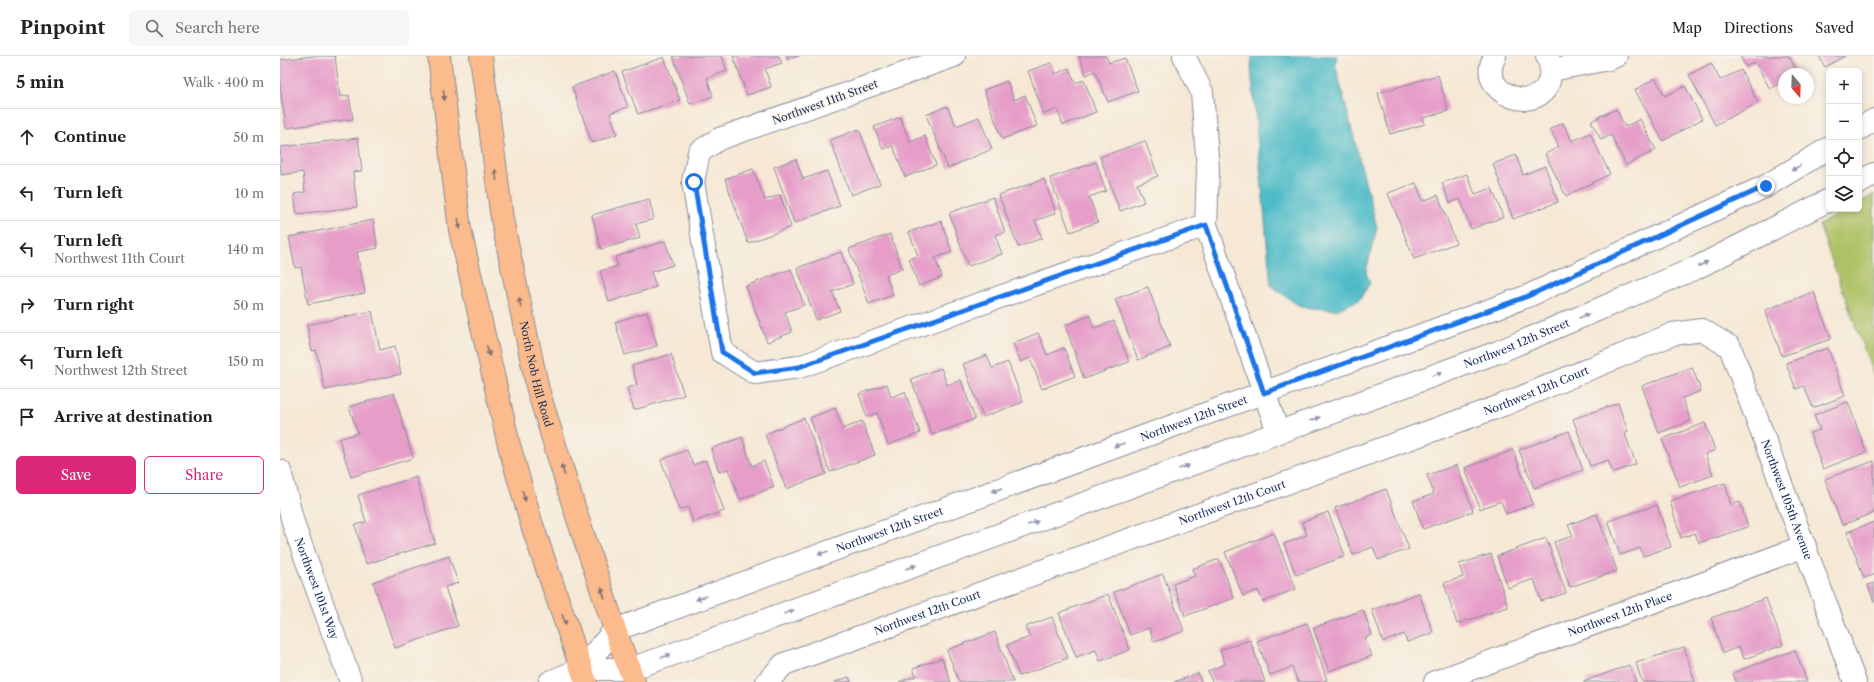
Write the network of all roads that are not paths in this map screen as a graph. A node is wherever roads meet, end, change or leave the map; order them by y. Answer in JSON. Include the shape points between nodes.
{"nodes":[{"id":1,"x":439,"y":56,"type":"edge"},
{"id":2,"x":481,"y":56,"type":"edge"},
{"id":3,"x":954,"y":56,"type":"edge"},
{"id":4,"x":1184,"y":56,"type":"edge"},
{"id":5,"x":1495,"y":56,"type":"edge"},
{"id":6,"x":1616,"y":56,"type":"edge"},
{"id":7,"x":1549,"y":63,"type":"edge"},
{"id":8,"x":1874,"y":120,"type":"edge"},
{"id":9,"x":1862,"y":128,"type":"edge"},
{"id":10,"x":1826,"y":150,"type":"edge"},
{"id":11,"x":1874,"y":174,"type":"edge"},
{"id":12,"x":1862,"y":181,"type":"edge"},
{"id":13,"x":1826,"y":202,"type":"edge"},
{"id":14,"x":1206,"y":225,"type":"junction"},
{"id":15,"x":1702,"y":330,"type":"joint"},
{"id":16,"x":1264,"y":393,"type":"junction"},
{"id":17,"x":1278,"y":432,"type":"junction"},
{"id":18,"x":280,"y":470,"type":"edge"},
{"id":19,"x":1805,"y":546,"type":"junction"},
{"id":20,"x":615,"y":630,"type":"junction"},
{"id":21,"x":584,"y":675,"type":"edge"},
{"id":22,"x":632,"y":675,"type":"edge"},
{"id":23,"x":351,"y":682,"type":"edge"},
{"id":24,"x":550,"y":682,"type":"edge"},
{"id":25,"x":767,"y":682,"type":"edge"},
{"id":26,"x":1435,"y":682,"type":"edge"},
{"id":27,"x":1855,"y":682,"type":"edge"}],
"edges":[{"from":1,"to":21,"type":"main road","one_way":true,"via":[[460,230],[509,445],[532,525]]},
{"from":20,"to":2,"type":"main road","name":"North Nob Hill Road","one_way":true,"via":[[538,390],[502,219]]},
{"from":3,"to":14,"type":"street","name":"Northwest 11th Street","via":[[719,139],[699,152],[694,182],[722,352],[755,373],[799,367]]},
{"from":4,"to":14,"type":"street","via":[[1202,92],[1208,169]]},
{"from":5,"to":7,"type":"street","via":[[1491,69],[1492,78],[1500,90],[1511,98],[1520,100],[1538,94],[1545,88],[1549,80]]},
{"from":6,"to":7,"type":"street","via":[[1609,59]]},
{"from":8,"to":9,"type":"street"},
{"from":10,"to":16,"type":"street","name":"Northwest 12th Street","one_way":true,"via":[[1766,186],[1528,296]]},
{"from":11,"to":12,"type":"street"},
{"from":17,"to":13,"type":"street","name":"Northwest 12th Street","one_way":true,"via":[[1506,349],[1696,268]]},
{"from":14,"to":16,"type":"street"},
{"from":15,"to":19,"type":"street","name":"Northwest 105th Avenue","via":[[1730,347]]},
{"from":15,"to":25,"type":"street","name":"Northwest 12th Court","via":[[1673,334],[1503,405],[784,664]]},
{"from":16,"to":17,"type":"street"},
{"from":16,"to":20,"type":"street","name":"Northwest 12th Street","one_way":true},
{"from":22,"to":17,"type":"street","name":"Northwest 12th Street","one_way":true},
{"from":18,"to":23,"type":"street","name":"Northwest 101st Way","via":[[294,526]]},
{"from":19,"to":26,"type":"street","name":"Northwest 12th Place"},
{"from":19,"to":27,"type":"street","name":"Northwest 105th Avenue"},
{"from":20,"to":21,"type":"street","name":"Northwest 12th Street"},
{"from":20,"to":22,"type":"main road","name":"North Nob Hill Road"},
{"from":21,"to":22,"type":"street","name":"Northwest 12th Street"},
{"from":21,"to":24,"type":"street","name":"Northwest 12th Street"}]}
